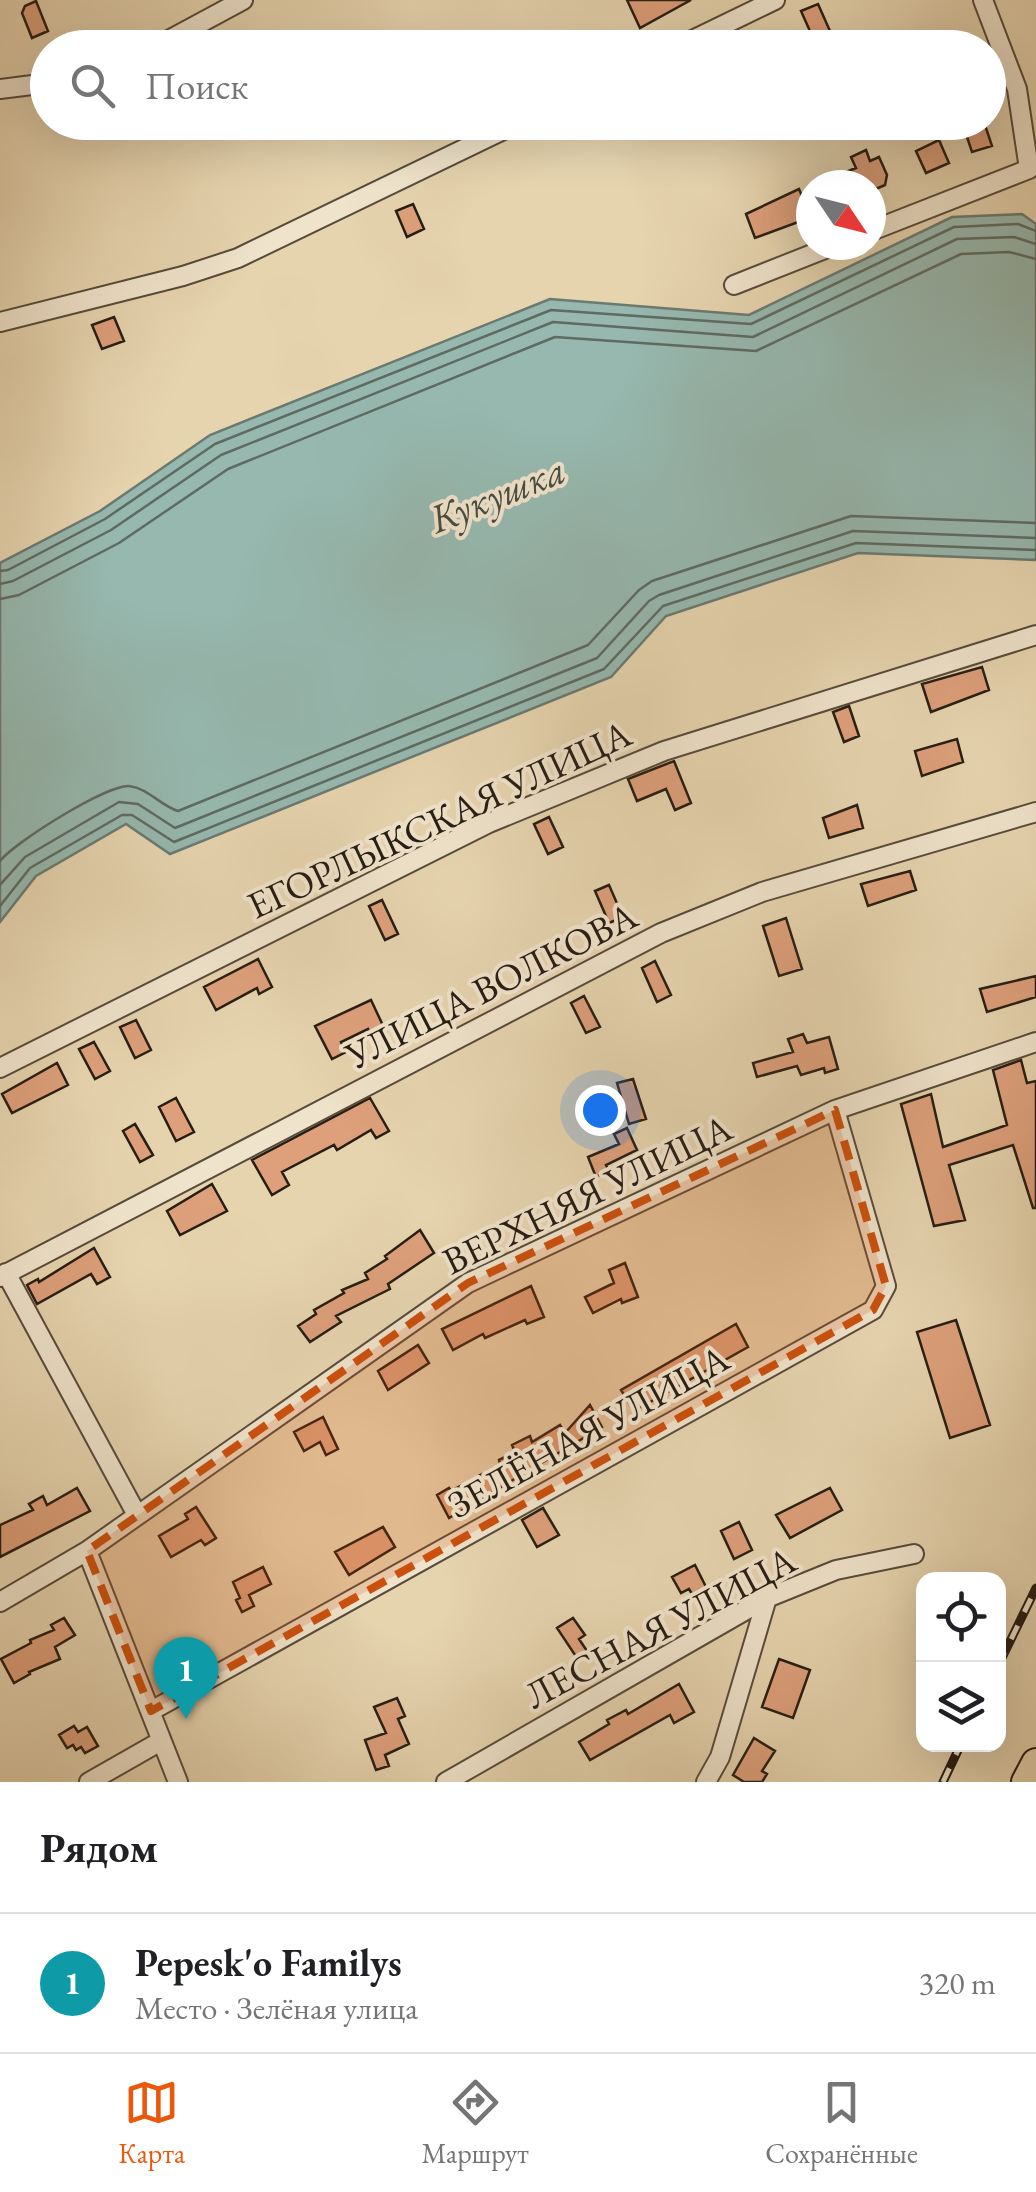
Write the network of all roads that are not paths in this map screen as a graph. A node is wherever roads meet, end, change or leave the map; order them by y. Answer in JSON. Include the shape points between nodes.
{"nodes":[{"id":1,"x":242,"y":0,"type":"edge"},
{"id":2,"x":775,"y":0,"type":"edge"},
{"id":3,"x":983,"y":0,"type":"edge"},
{"id":4,"x":187,"y":30,"type":"edge"},
{"id":5,"x":713,"y":30,"type":"edge"},
{"id":6,"x":994,"y":30,"type":"edge"},
{"id":7,"x":1006,"y":62,"type":"edge"},
{"id":8,"x":30,"y":85,"type":"edge"},
{"id":9,"x":0,"y":89,"type":"edge"},
{"id":10,"x":483,"y":140,"type":"edge"},
{"id":11,"x":886,"y":225,"type":"edge"},
{"id":12,"x":797,"y":260,"type":"edge"},
{"id":13,"x":734,"y":285,"type":"dead end"},
{"id":14,"x":0,"y":322,"type":"edge"},
{"id":15,"x":1036,"y":635,"type":"edge"},
{"id":16,"x":1036,"y":812,"type":"edge"},
{"id":17,"x":1036,"y":1042,"type":"edge"},
{"id":18,"x":0,"y":1068,"type":"edge"},
{"id":19,"x":834,"y":1110,"type":"junction"},
{"id":20,"x":3,"y":1275,"type":"edge"},
{"id":21,"x":136,"y":1515,"type":"junction"},
{"id":22,"x":87,"y":1551,"type":"junction"},
{"id":23,"x":914,"y":1554,"type":"dead end"},
{"id":24,"x":767,"y":1598,"type":"junction"},
{"id":25,"x":0,"y":1602,"type":"edge"},
{"id":26,"x":151,"y":1711,"type":"junction"},
{"id":27,"x":161,"y":1741,"type":"junction"},
{"id":28,"x":1036,"y":1763,"type":"edge"},
{"id":29,"x":90,"y":1782,"type":"edge"},
{"id":30,"x":178,"y":1782,"type":"edge"},
{"id":31,"x":446,"y":1782,"type":"edge"},
{"id":32,"x":706,"y":1782,"type":"edge"},
{"id":33,"x":1026,"y":1782,"type":"edge"}],
"edges":[{"from":1,"to":4,"type":"street"},
{"from":2,"to":5,"type":"street"},
{"from":3,"to":6,"type":"street"},
{"from":7,"to":11,"type":"street","via":[[1030,169]]},
{"from":8,"to":9,"type":"street"},
{"from":10,"to":14,"type":"street","via":[[238,258]]},
{"from":12,"to":13,"type":"street"},
{"from":15,"to":18,"type":"street","name":"ЕГОРЛЫКСКАЯ УЛИЦА","via":[[664,751],[541,802]]},
{"from":16,"to":20,"type":"street","name":"УЛИЦА ВОЛКОВА","via":[[762,892],[660,934]]},
{"from":17,"to":19,"type":"street","name":"ВЕРХНЯЯ УЛИЦА"},
{"from":19,"to":21,"type":"street","name":"ВЕРХНЯЯ УЛИЦА","via":[[468,1283]]},
{"from":19,"to":26,"type":"street","name":"ЗЕЛЁНАЯ УЛИЦА","via":[[886,1286],[873,1310]]},
{"from":20,"to":21,"type":"street"},
{"from":21,"to":22,"type":"street","name":"ВЕРХНЯЯ УЛИЦА"},
{"from":22,"to":25,"type":"street","name":"ВЕРХНЯЯ УЛИЦА"},
{"from":22,"to":26,"type":"street"},
{"from":23,"to":24,"type":"street","name":"ЛЕСНАЯ УЛИЦА","via":[[836,1570]]},
{"from":24,"to":31,"type":"street","name":"ЛЕСНАЯ УЛИЦА"},
{"from":24,"to":32,"type":"street","via":[[720,1756]]},
{"from":26,"to":27,"type":"street"},
{"from":27,"to":29,"type":"street"},
{"from":27,"to":30,"type":"street"},
{"from":28,"to":33,"type":"main road"}]}
